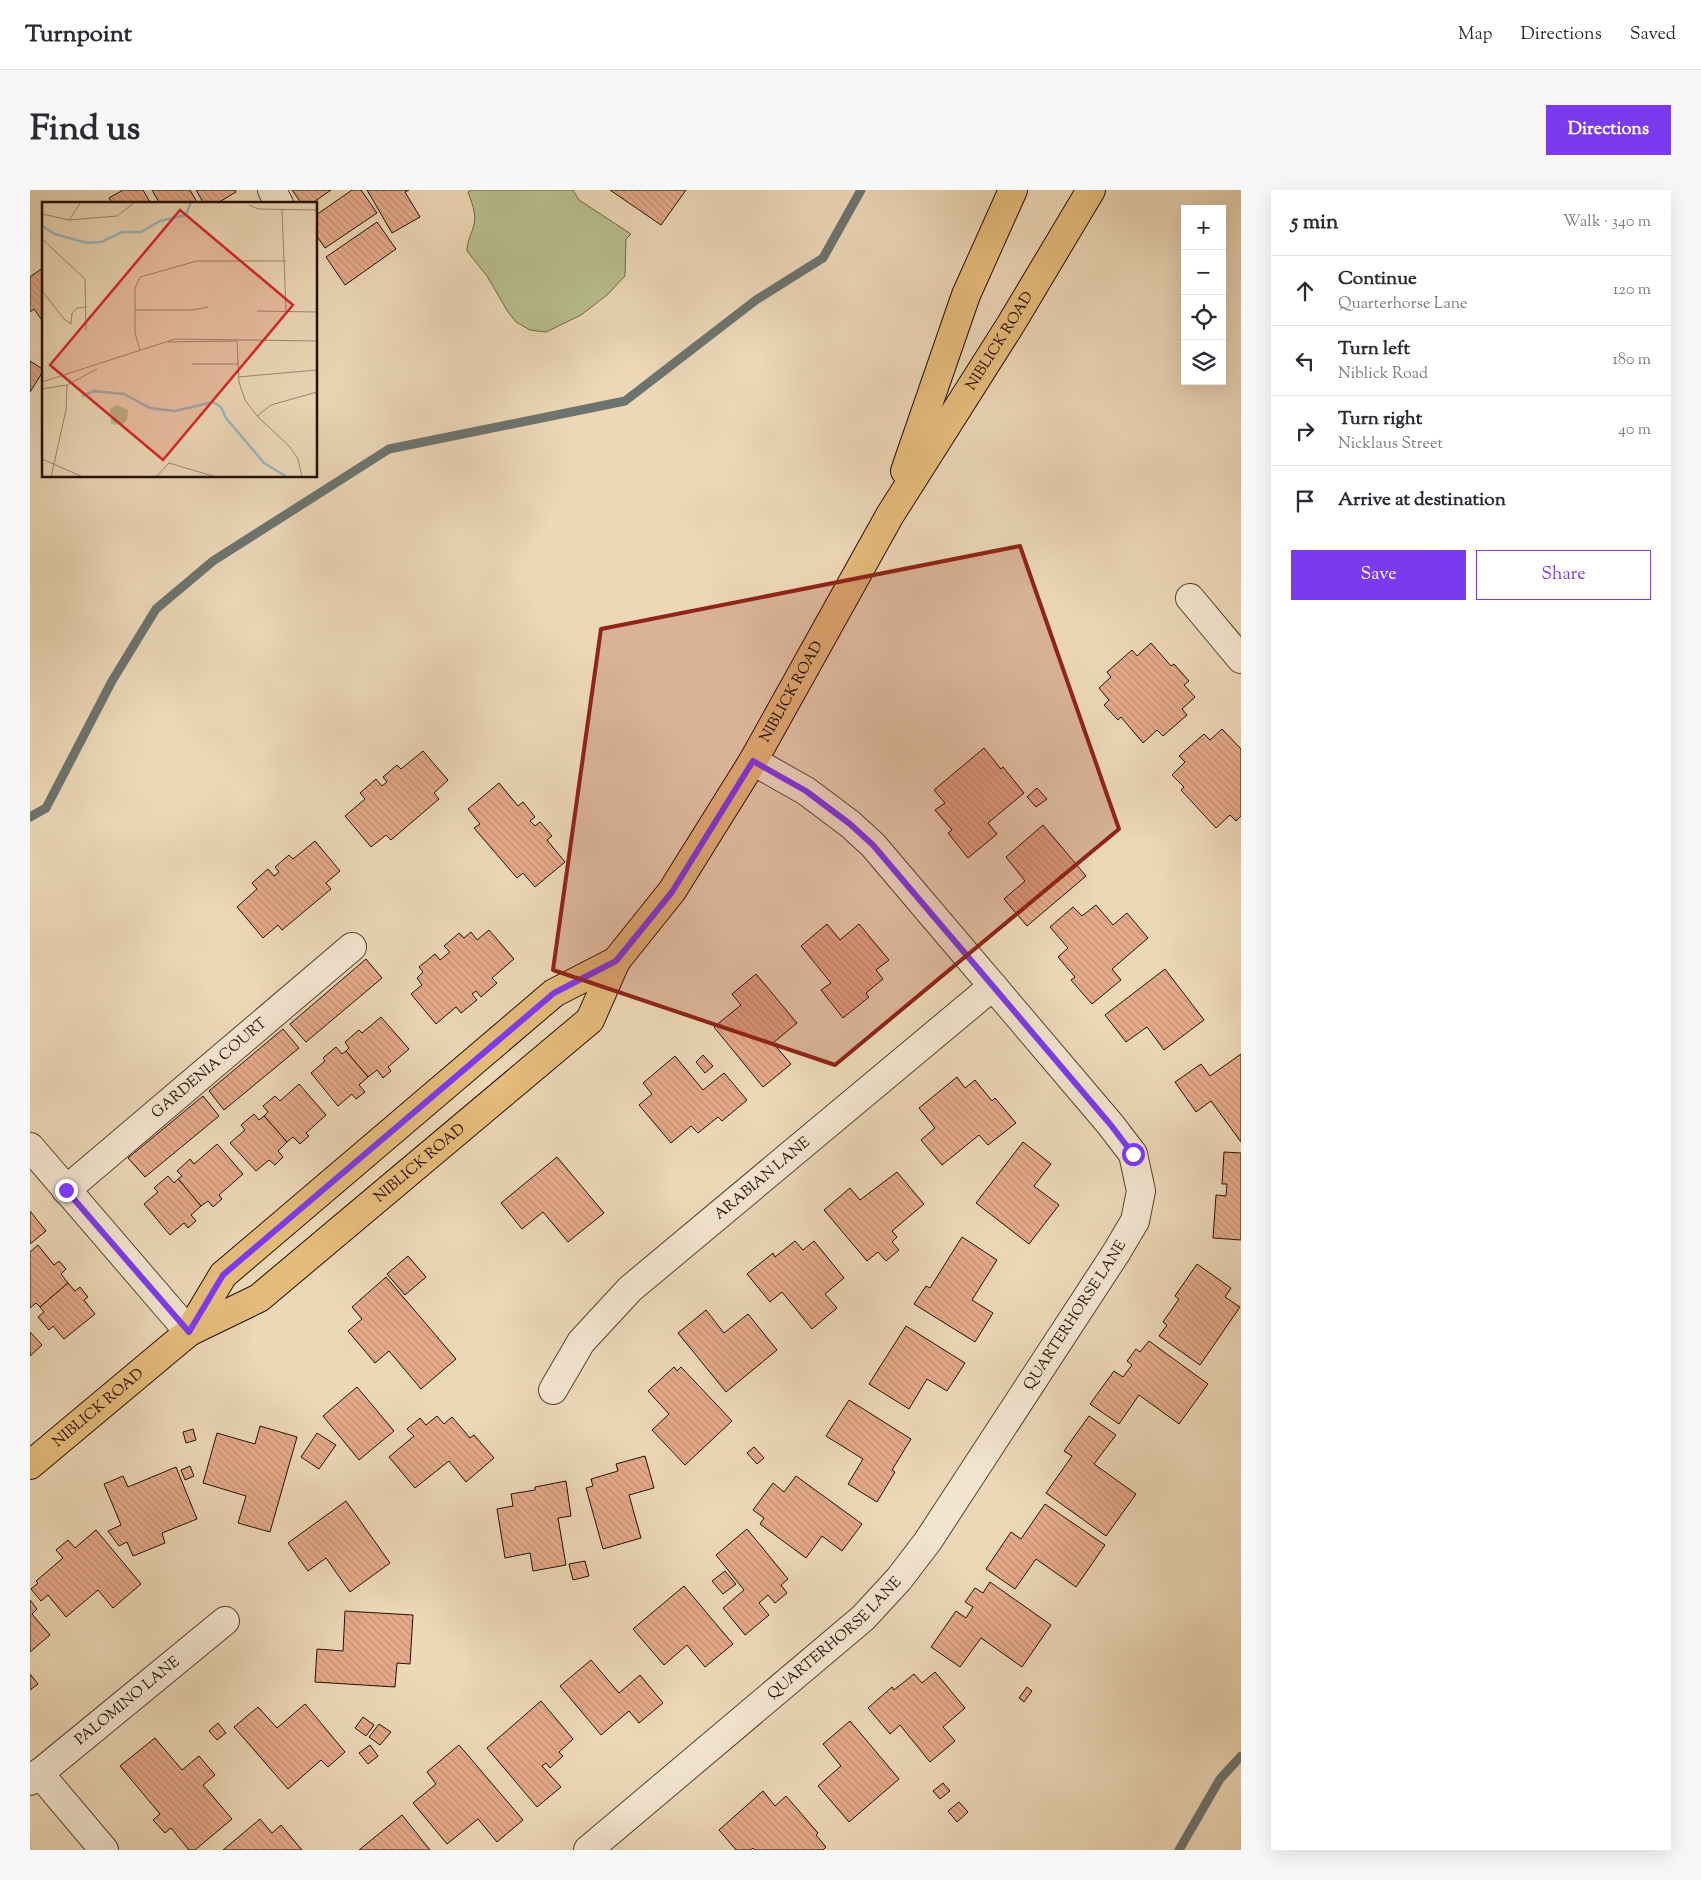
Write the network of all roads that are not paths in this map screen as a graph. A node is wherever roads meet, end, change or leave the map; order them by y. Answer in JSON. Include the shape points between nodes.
{"nodes":[{"id":1,"x":272,"y":190,"type":"edge"},
{"id":2,"x":1013,"y":190,"type":"edge"},
{"id":3,"x":1091,"y":190,"type":"edge"},
{"id":4,"x":278,"y":202,"type":"edge"},
{"id":5,"x":890,"y":515,"type":"junction"},
{"id":6,"x":1190,"y":598,"type":"dead end"},
{"id":7,"x":1241,"y":659,"type":"edge"},
{"id":8,"x":753,"y":761,"type":"junction"},
{"id":9,"x":352,"y":947,"type":"dead end"},
{"id":10,"x":616,"y":961,"type":"junction"},
{"id":11,"x":993,"y":986,"type":"junction"},
{"id":12,"x":30,"y":1147,"type":"edge"},
{"id":13,"x":66,"y":1190,"type":"junction"},
{"id":14,"x":189,"y":1332,"type":"junction"},
{"id":15,"x":553,"y":1390,"type":"dead end"},
{"id":16,"x":30,"y":1465,"type":"edge"},
{"id":17,"x":225,"y":1621,"type":"dead end"},
{"id":18,"x":35,"y":1777,"type":"edge"},
{"id":19,"x":104,"y":1850,"type":"edge"},
{"id":20,"x":588,"y":1850,"type":"edge"}],
"edges":[{"from":1,"to":4,"type":"street"},
{"from":2,"to":5,"type":"main road","name":"NIBLICK ROAD","via":[[966,295]]},
{"from":3,"to":5,"type":"main road","name":"NIBLICK ROAD"},
{"from":5,"to":8,"type":"main road","name":"NIBLICK ROAD"},
{"from":6,"to":7,"type":"street"},
{"from":8,"to":10,"type":"main road","name":"NIBLICK ROAD","via":[[672,892]]},
{"from":8,"to":11,"type":"street","name":"QUARTERHORSE LANE","via":[[806,791],[873,845]]},
{"from":9,"to":13,"type":"street","name":"GARDENIA COURT"},
{"from":10,"to":14,"type":"main road","name":"NIBLICK ROAD","via":[[554,993],[223,1275]]},
{"from":10,"to":14,"type":"main road","name":"NIBLICK ROAD","via":[[590,1020],[259,1298]]},
{"from":11,"to":15,"type":"street","name":"ARABIAN LANE","via":[[630,1289],[581,1342]]},
{"from":11,"to":20,"type":"street","name":"QUARTERHORSE LANE","via":[[1133,1154],[1142,1191],[1135,1221],[928,1542],[899,1579],[863,1618]]},
{"from":12,"to":13,"type":"street"},
{"from":13,"to":14,"type":"street"},
{"from":14,"to":16,"type":"main road","name":"NIBLICK ROAD"},
{"from":17,"to":18,"type":"street","name":"PALOMINO LANE"},
{"from":18,"to":19,"type":"street"}]}
